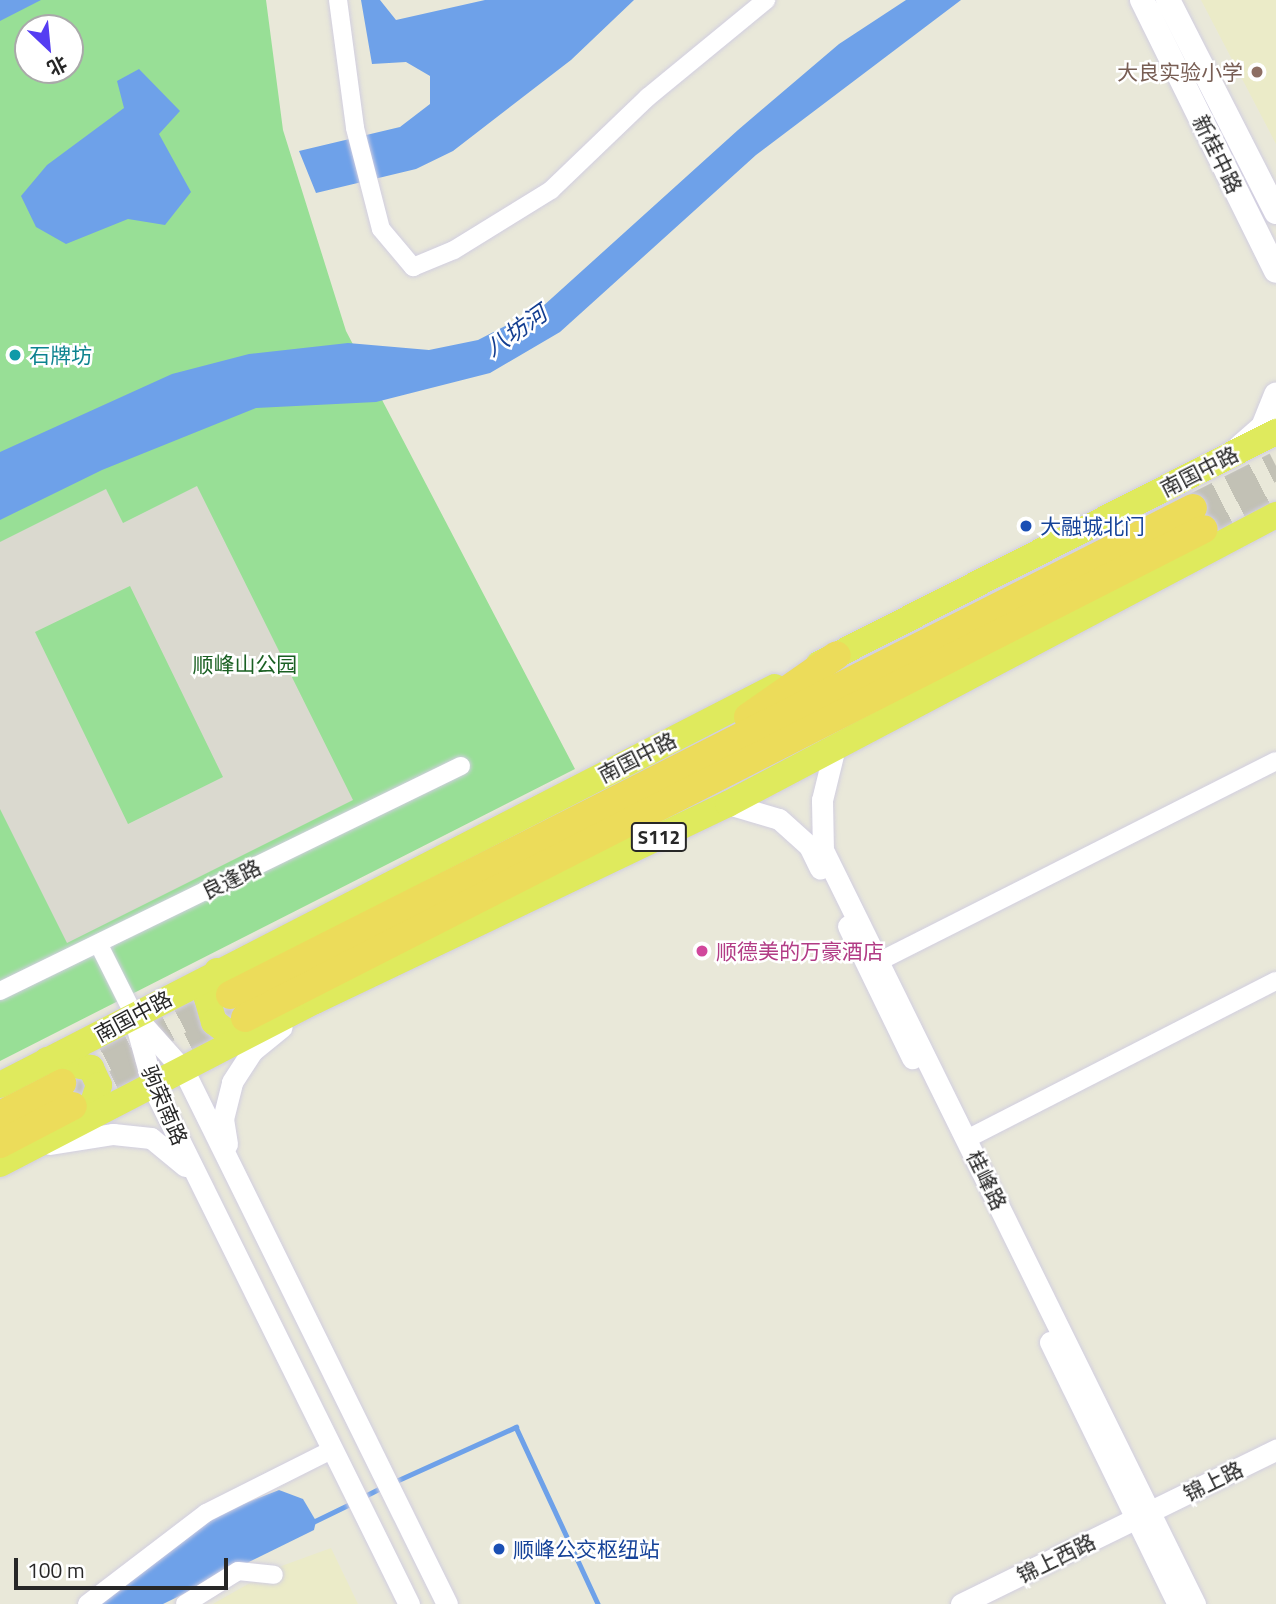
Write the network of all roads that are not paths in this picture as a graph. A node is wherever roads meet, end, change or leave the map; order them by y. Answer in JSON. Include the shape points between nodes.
{"nodes":[{"id":1,"x":338,"y":0,"type":"edge"},
{"id":2,"x":766,"y":0,"type":"edge"},
{"id":3,"x":1142,"y":0,"type":"edge"},
{"id":4,"x":1168,"y":0,"type":"edge"},
{"id":5,"x":1276,"y":212,"type":"edge"},
{"id":6,"x":1276,"y":271,"type":"edge"},
{"id":7,"x":1276,"y":394,"type":"edge"},
{"id":8,"x":1272,"y":437,"type":"edge"},
{"id":9,"x":1233,"y":453,"type":"junction"},
{"id":10,"x":1275,"y":515,"type":"edge"},
{"id":11,"x":837,"y":655,"type":"junction"},
{"id":12,"x":835,"y":747,"type":"junction"},
{"id":13,"x":1276,"y":761,"type":"edge"},
{"id":14,"x":461,"y":766,"type":"dead end"},
{"id":15,"x":664,"y":776,"type":"junction"},
{"id":16,"x":728,"y":804,"type":"junction"},
{"id":17,"x":99,"y":945,"type":"junction"},
{"id":18,"x":881,"y":960,"type":"junction"},
{"id":19,"x":1276,"y":981,"type":"edge"},
{"id":20,"x":0,"y":991,"type":"edge"},
{"id":21,"x":231,"y":994,"type":"junction"},
{"id":22,"x":315,"y":1001,"type":"junction"},
{"id":23,"x":134,"y":1015,"type":"junction"},
{"id":24,"x":274,"y":1023,"type":"junction"},
{"id":25,"x":184,"y":1071,"type":"junction"},
{"id":26,"x":0,"y":1085,"type":"edge"},
{"id":27,"x":153,"y":1087,"type":"junction"},
{"id":28,"x":62,"y":1095,"type":"junction"},
{"id":29,"x":0,"y":1115,"type":"edge"},
{"id":30,"x":967,"y":1139,"type":"junction"},
{"id":31,"x":0,"y":1144,"type":"edge"},
{"id":32,"x":35,"y":1146,"type":"junction"},
{"id":33,"x":0,"y":1164,"type":"edge"},
{"id":34,"x":239,"y":1182,"type":"junction"},
{"id":35,"x":207,"y":1196,"type":"junction"},
{"id":36,"x":333,"y":1449,"type":"junction"},
{"id":37,"x":1276,"y":1450,"type":"edge"},
{"id":38,"x":1276,"y":1459,"type":"edge"},
{"id":39,"x":1145,"y":1519,"type":"junction"},
{"id":40,"x":274,"y":1575,"type":"dead end"},
{"id":41,"x":87,"y":1604,"type":"edge"},
{"id":42,"x":185,"y":1604,"type":"edge"},
{"id":43,"x":409,"y":1604,"type":"edge"},
{"id":44,"x":447,"y":1604,"type":"edge"},
{"id":45,"x":961,"y":1604,"type":"edge"},
{"id":46,"x":985,"y":1604,"type":"edge"},
{"id":47,"x":1178,"y":1604,"type":"edge"},
{"id":48,"x":1195,"y":1604,"type":"edge"}],
"edges":[{"from":1,"to":2,"type":"street","via":[[355,128],[381,229],[413,267],[454,250],[551,190],[648,97]]},
{"from":3,"to":6,"type":"main road","name":"新桂中路"},
{"from":4,"to":5,"type":"main road","name":"新桂中路"},
{"from":7,"to":9,"type":"main road","via":[[1263,427]]},
{"from":8,"to":9,"type":"main road","name":"南国中路"},
{"from":9,"to":11,"type":"main road","name":"南国中路"},
{"from":10,"to":12,"type":"main road","name":"南国中路","number":"S112"},
{"from":11,"to":15,"type":"highway"},
{"from":11,"to":21,"type":"main road","name":"南国中路"},
{"from":12,"to":16,"type":"main road","name":"南国中路","number":"S112"},
{"from":12,"to":18,"type":"street","name":"桂峰路","via":[[821,800],[823,850]]},
{"from":13,"to":18,"type":"street"},
{"from":14,"to":17,"type":"street","name":"良逢路"},
{"from":15,"to":21,"type":"highway","name":"南国中路","number":"S112"},
{"from":15,"to":21,"type":"highway","name":"南国中路","number":"S112","via":[[1198,519]]},
{"from":16,"to":22,"type":"main road","name":"南国中路","number":"S112"},
{"from":16,"to":39,"type":"street","via":[[779,819],[809,845]]},
{"from":17,"to":20,"type":"street","name":"良逢路"},
{"from":17,"to":23,"type":"street"},
{"from":18,"to":30,"type":"street","name":"桂峰路"},
{"from":19,"to":30,"type":"street"},
{"from":21,"to":23,"type":"main road","name":"南国中路"},
{"from":21,"to":24,"type":"main road","via":[[207,998],[215,1022],[230,1034]]},
{"from":22,"to":24,"type":"main road","name":"南国中路","number":"S112"},
{"from":22,"to":34,"type":"street","via":[[252,1051],[232,1082],[223,1119]]},
{"from":23,"to":25,"type":"street","name":"驹荣南路"},
{"from":23,"to":27,"type":"street","name":"驹荣南路"},
{"from":23,"to":28,"type":"main road","name":"南国中路"},
{"from":24,"to":25,"type":"main road","name":"南国中路","number":"S112"},
{"from":25,"to":27,"type":"main road","name":"南国中路","number":"S112"},
{"from":25,"to":34,"type":"street","name":"驹荣南路"},
{"from":26,"to":28,"type":"main road","name":"南国中路"},
{"from":27,"to":28,"type":"main road","name":"南国中路","number":"S112"},
{"from":27,"to":35,"type":"street","name":"驹荣南路"},
{"from":28,"to":29,"type":"highway","number":"S112"},
{"from":28,"to":31,"type":"highway","number":"S112"},
{"from":28,"to":32,"type":"main road","name":"南国中路","number":"S112"},
{"from":30,"to":39,"type":"street","name":"桂峰路"},
{"from":32,"to":33,"type":"main road","name":"南国中路","number":"S112"},
{"from":32,"to":35,"type":"street","via":[[113,1134],[151,1139],[180,1160]]},
{"from":34,"to":44,"type":"street","name":"驹荣南路"},
{"from":35,"to":36,"type":"street","name":"驹荣南路"},
{"from":36,"to":41,"type":"street","via":[[206,1513]]},
{"from":36,"to":43,"type":"street","name":"驹荣南路"},
{"from":37,"to":39,"type":"street","name":"锦上路"},
{"from":38,"to":39,"type":"street","name":"锦上路"},
{"from":39,"to":45,"type":"street","name":"锦上西路"},
{"from":39,"to":46,"type":"street","name":"锦上西路"},
{"from":39,"to":47,"type":"street"},
{"from":39,"to":48,"type":"street","name":"桂峰路"},
{"from":40,"to":42,"type":"street","via":[[239,1570]]}]}
